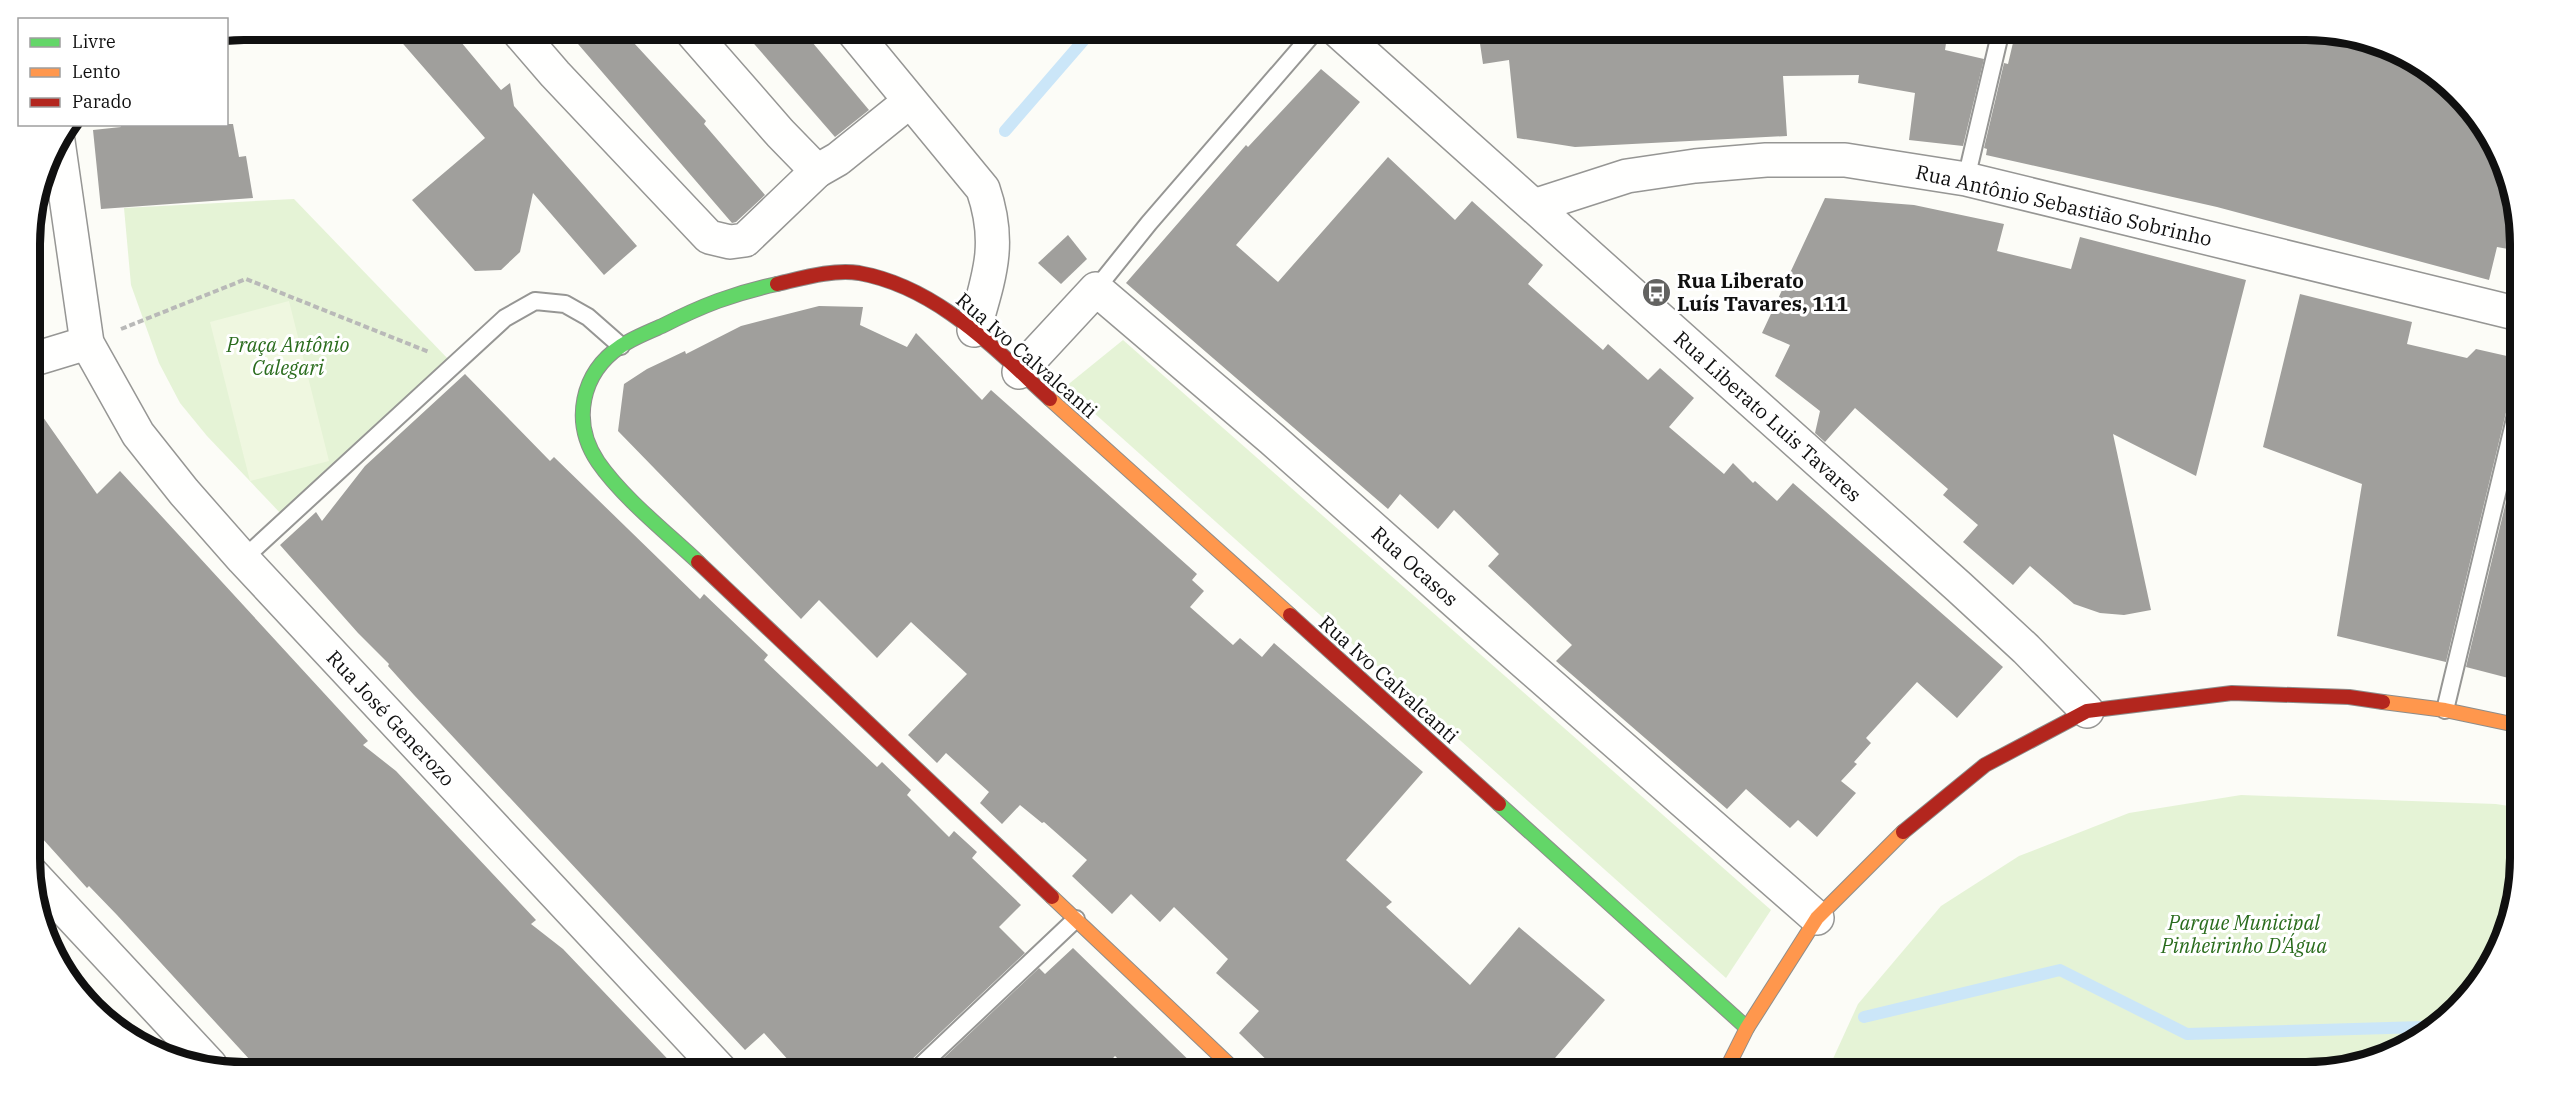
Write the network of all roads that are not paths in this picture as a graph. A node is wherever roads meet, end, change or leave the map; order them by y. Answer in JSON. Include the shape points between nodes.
{"nodes":[{"id":1,"x":526,"y":40,"type":"edge"},
{"id":2,"x":699,"y":40,"type":"edge"},
{"id":3,"x":860,"y":40,"type":"edge"},
{"id":4,"x":1307,"y":40,"type":"edge"},
{"id":5,"x":1348,"y":40,"type":"edge"},
{"id":6,"x":1999,"y":40,"type":"edge"},
{"id":7,"x":910,"y":101,"type":"junction"},
{"id":8,"x":60,"y":158,"type":"edge"},
{"id":9,"x":817,"y":171,"type":"junction"},
{"id":10,"x":1966,"y":179,"type":"junction"},
{"id":11,"x":1534,"y":206,"type":"junction"},
{"id":12,"x":1096,"y":290,"type":"junction"},
{"id":13,"x":2510,"y":312,"type":"edge"},
{"id":14,"x":974,"y":330,"type":"junction"},
{"id":15,"x":87,"y":343,"type":"junction"},
{"id":16,"x":621,"y":346,"type":"junction"},
{"id":17,"x":41,"y":357,"type":"edge"},
{"id":18,"x":1019,"y":372,"type":"junction"},
{"id":19,"x":2510,"y":440,"type":"edge"},
{"id":20,"x":243,"y":559,"type":"junction"},
{"id":21,"x":2445,"y":710,"type":"junction"},
{"id":22,"x":2087,"y":711,"type":"junction"},
{"id":23,"x":2510,"y":724,"type":"edge"},
{"id":24,"x":42,"y":885,"type":"edge"},
{"id":25,"x":1817,"y":918,"type":"junction"},
{"id":26,"x":1076,"y":919,"type":"junction"},
{"id":27,"x":1747,"y":1028,"type":"junction"},
{"id":28,"x":203,"y":1057,"type":"edge"},
{"id":29,"x":1730,"y":1061,"type":"edge"},
{"id":30,"x":712,"y":1062,"type":"edge"},
{"id":31,"x":925,"y":1062,"type":"edge"},
{"id":32,"x":1226,"y":1062,"type":"edge"}],
"edges":[{"from":1,"to":9,"type":"street","via":[[709,237],[730,243],[745,240]]},
{"from":2,"to":9,"type":"street"},
{"from":3,"to":7,"type":"street"},
{"from":4,"to":12,"type":"lane"},
{"from":5,"to":11,"type":"street","name":"Rua Liberato Luis Tavares"},
{"from":6,"to":10,"type":"lane"},
{"from":7,"to":9,"type":"street","via":[[838,159]]},
{"from":7,"to":14,"type":"street","via":[[983,189],[991,211],[994,238],[989,278]]},
{"from":8,"to":15,"type":"street"},
{"from":10,"to":11,"type":"street","name":"Rua Antônio Sebastião Sobrinho","via":[[1845,160],[1766,160],[1627,176]]},
{"from":10,"to":13,"type":"street","name":"Rua Antônio Sebastião Sobrinho"},
{"from":11,"to":22,"type":"street","name":"Rua Liberato Luis Tavares","via":[[1959,587]]},
{"from":12,"to":18,"type":"street"},
{"from":12,"to":25,"type":"street","name":"Rua Ocasos","via":[[1272,439]]},
{"from":14,"to":16,"type":"street","name":"Rua Ivo Calvalcanti","via":[[938,304],[898,284],[858,273],[823,274],[735,293]]},
{"from":14,"to":18,"type":"street","name":"Rua Ivo Calvalcanti"},
{"from":15,"to":17,"type":"street"},
{"from":15,"to":20,"type":"street","name":"Rua José Generozo","via":[[138,434]]},
{"from":16,"to":20,"type":"lane","via":[[588,317],[565,304],[535,301],[505,318]]},
{"from":16,"to":26,"type":"street","name":"Rua Ivo Calvalcanti","via":[[588,383],[582,410],[586,436],[598,462],[682,548]]},
{"from":18,"to":27,"type":"street","name":"Rua Ivo Calvalcanti"},
{"from":19,"to":21,"type":"lane"},
{"from":20,"to":30,"type":"street","name":"Rua José Generozo"},
{"from":21,"to":22,"type":"street","via":[[2349,697],[2232,693]]},
{"from":21,"to":23,"type":"street"},
{"from":22,"to":25,"type":"street","via":[[1985,765],[1912,823]]},
{"from":24,"to":28,"type":"street"},
{"from":25,"to":27,"type":"street"},
{"from":26,"to":31,"type":"lane"},
{"from":26,"to":32,"type":"street","name":"Rua Ivo Calvalcanti"},
{"from":27,"to":29,"type":"street"}]}
